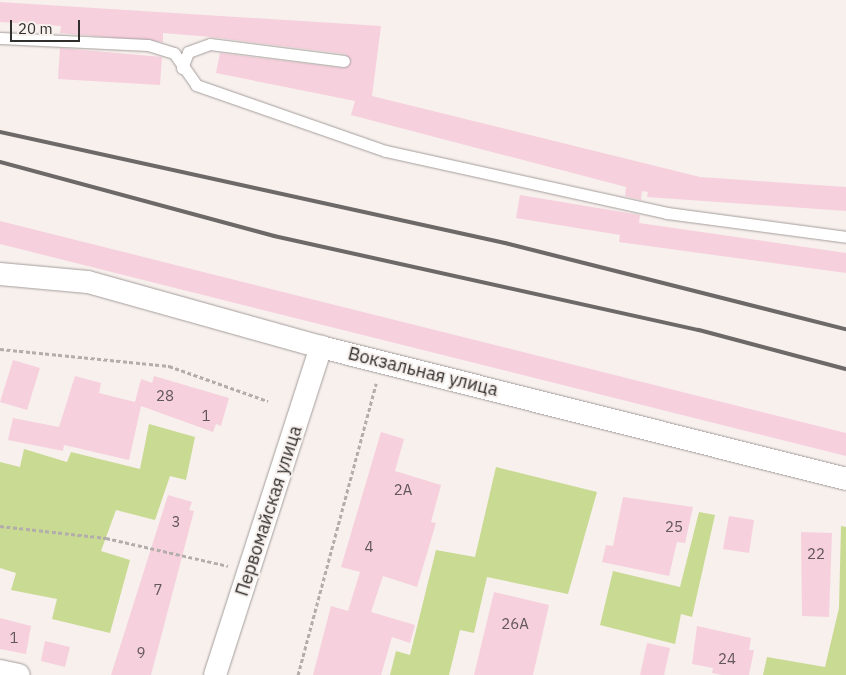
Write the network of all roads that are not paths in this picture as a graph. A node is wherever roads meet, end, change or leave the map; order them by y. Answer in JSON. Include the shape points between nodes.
{"nodes":[{"id":1,"x":0,"y":38,"type":"edge"},
{"id":2,"x":344,"y":61,"type":"dead end"},
{"id":3,"x":182,"y":68,"type":"junction"},
{"id":4,"x":846,"y":237,"type":"edge"},
{"id":5,"x":0,"y":274,"type":"edge"},
{"id":6,"x":320,"y":347,"type":"junction"},
{"id":7,"x":846,"y":479,"type":"edge"},
{"id":8,"x":0,"y":671,"type":"edge"},
{"id":9,"x":20,"y":675,"type":"edge"},
{"id":10,"x":215,"y":675,"type":"edge"}],
"edges":[{"from":1,"to":3,"type":"lane","via":[[148,45],[174,53]]},
{"from":2,"to":3,"type":"lane","via":[[210,44],[188,52]]},
{"from":3,"to":4,"type":"lane","via":[[196,85],[386,151],[667,213]]},
{"from":5,"to":6,"type":"street","name":"Вокзальная улица","via":[[88,282]]},
{"from":6,"to":7,"type":"street","name":"Вокзальная улица"},
{"from":6,"to":10,"type":"street","name":"Первомайская улица","via":[[251,572]]},
{"from":8,"to":9,"type":"street"}]}
